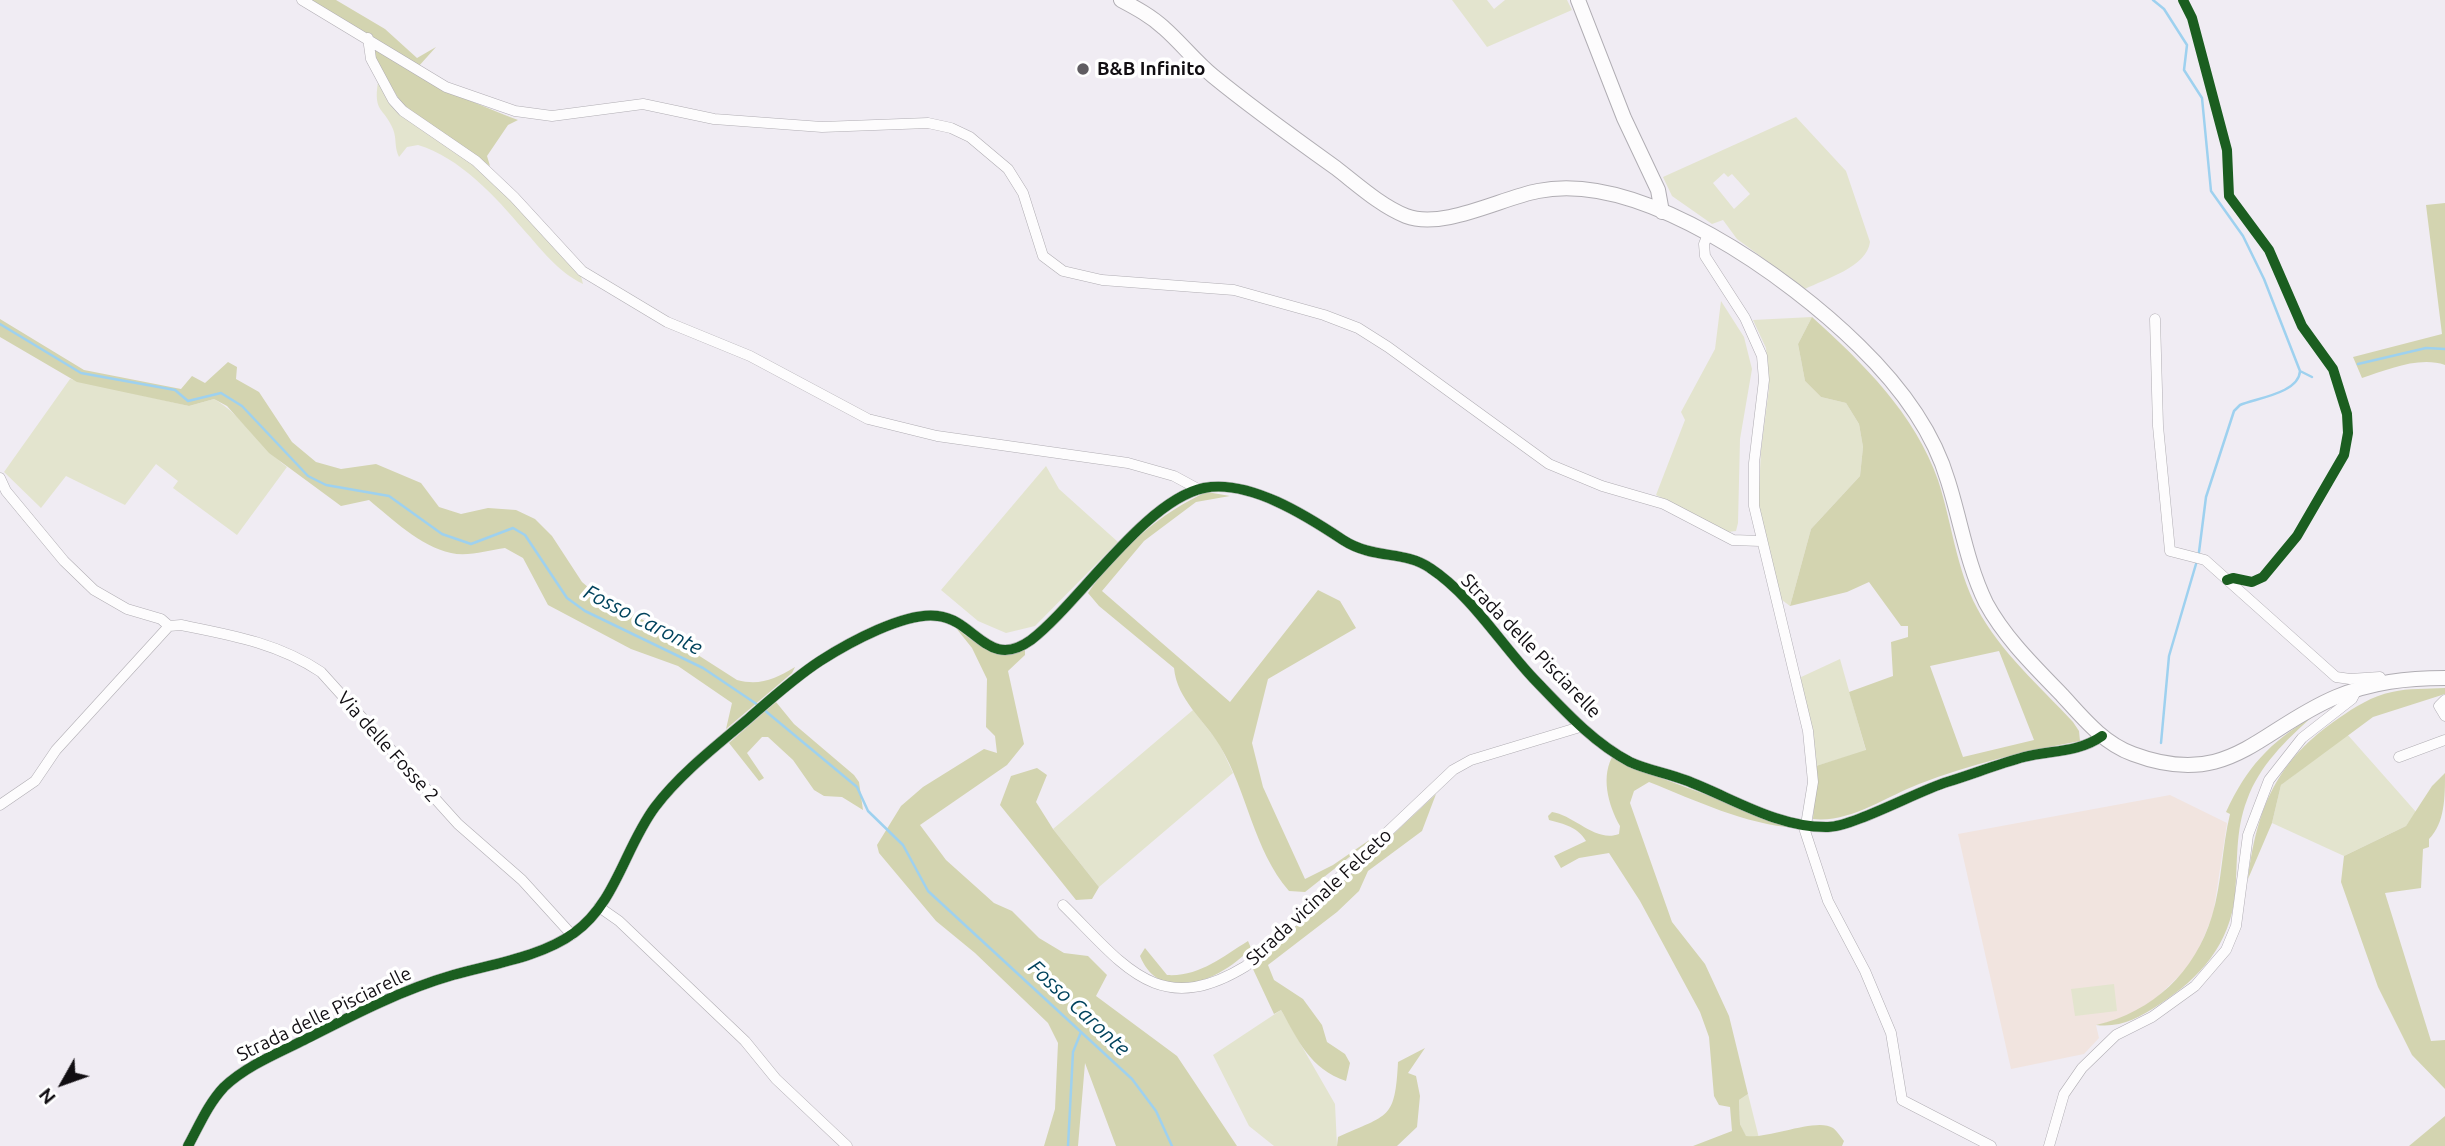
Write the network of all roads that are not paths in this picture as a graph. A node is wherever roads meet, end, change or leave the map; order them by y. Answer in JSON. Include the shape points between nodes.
{"nodes":[{"id":1,"x":302,"y":0,"type":"edge"},
{"id":2,"x":1121,"y":0,"type":"edge"},
{"id":3,"x":1578,"y":0,"type":"edge"},
{"id":4,"x":368,"y":38,"type":"junction"},
{"id":5,"x":1662,"y":212,"type":"junction"},
{"id":6,"x":1708,"y":234,"type":"junction"},
{"id":7,"x":2155,"y":319,"type":"dead end"},
{"id":8,"x":0,"y":478,"type":"edge"},
{"id":9,"x":1198,"y":489,"type":"junction"},
{"id":10,"x":1760,"y":541,"type":"junction"},
{"id":11,"x":169,"y":626,"type":"junction"},
{"id":12,"x":2445,"y":678,"type":"edge"},
{"id":13,"x":2383,"y":682,"type":"junction"},
{"id":14,"x":2357,"y":689,"type":"junction"},
{"id":15,"x":2445,"y":700,"type":"edge"},
{"id":16,"x":2445,"y":716,"type":"edge"},
{"id":17,"x":1580,"y":727,"type":"junction"},
{"id":18,"x":2102,"y":736,"type":"junction"},
{"id":19,"x":2445,"y":740,"type":"edge"},
{"id":20,"x":2399,"y":757,"type":"dead end"},
{"id":21,"x":0,"y":805,"type":"edge"},
{"id":22,"x":1805,"y":824,"type":"junction"},
{"id":23,"x":1063,"y":905,"type":"dead end"},
{"id":24,"x":599,"y":908,"type":"junction"},
{"id":25,"x":572,"y":935,"type":"junction"},
{"id":26,"x":188,"y":1146,"type":"edge"},
{"id":27,"x":847,"y":1146,"type":"edge"},
{"id":28,"x":1991,"y":1146,"type":"edge"},
{"id":29,"x":2049,"y":1146,"type":"edge"}],
"edges":[{"from":1,"to":4,"type":"street"},
{"from":2,"to":5,"type":"main road","via":[[1161,24],[1195,60],[1246,102],[1402,215],[1435,220],[1535,191],[1571,188],[1612,193]]},
{"from":3,"to":5,"type":"main road","via":[[1658,190]]},
{"from":4,"to":9,"type":"street","via":[[371,59],[403,111],[476,162],[582,271],[667,322],[750,356],[868,418],[937,436],[1128,463],[1174,476]]},
{"from":4,"to":10,"type":"street","via":[[446,87],[532,114],[552,116],[643,104],[714,119],[822,127],[928,123],[951,128],[971,136],[1017,181],[1037,244],[1051,265],[1102,280],[1234,290],[1358,328],[1549,464],[1664,504],[1733,540]]},
{"from":5,"to":6,"type":"main road"},
{"from":6,"to":10,"type":"street","via":[[1705,256],[1751,328],[1762,356],[1764,380],[1754,474]]},
{"from":6,"to":18,"type":"main road","via":[[1802,299],[1859,346],[1898,389],[1936,446],[1971,567],[1997,622]]},
{"from":7,"to":13,"type":"street","via":[[2158,426],[2170,551],[2205,560],[2336,677],[2379,677]]},
{"from":8,"to":11,"type":"street","name":"Via delle Fosse 2","via":[[64,561],[94,590]]},
{"from":9,"to":17,"type":"street","name":"Strada delle Pisciarelle","via":[[1236,489],[1268,499],[1299,512],[1360,550],[1415,560],[1431,568]]},
{"from":9,"to":24,"type":"street","name":"Strada delle Pisciarelle","via":[[1154,518],[1106,561],[1043,629],[1016,648],[999,649],[950,618],[922,616],[844,647],[784,688],[655,806]]},
{"from":10,"to":22,"type":"street","via":[[1808,731],[1813,782]]},
{"from":11,"to":21,"type":"street","via":[[34,781]]},
{"from":11,"to":25,"type":"street","name":"Via delle Fosse 2","via":[[267,643],[321,671],[458,824],[522,880]]},
{"from":12,"to":13,"type":"main road"},
{"from":13,"to":14,"type":"main road"},
{"from":14,"to":18,"type":"main road","via":[[2312,709],[2244,752],[2206,765],[2153,760],[2116,747]]},
{"from":14,"to":29,"type":"street","via":[[2352,699],[2302,738],[2269,780],[2248,835],[2236,926],[2226,950],[2195,986],[2152,1017],[2116,1035],[2082,1068],[2064,1094]]},
{"from":15,"to":16,"type":"street","via":[[2439,706]]},
{"from":17,"to":22,"type":"street","name":"Strada delle Pisciarelle","via":[[1630,762],[1774,817]]},
{"from":17,"to":23,"type":"street","name":"Strada vicinale Felceto","via":[[1461,765],[1247,966],[1208,985],[1160,988],[1114,955]]},
{"from":18,"to":22,"type":"street","name":"Strada delle Pisciarelle","via":[[2075,749],[2016,760],[1924,789],[1834,827]]},
{"from":19,"to":20,"type":"street"},
{"from":22,"to":28,"type":"street","via":[[1828,901],[1891,1033],[1902,1100]]},
{"from":24,"to":25,"type":"street","name":"Strada delle Pisciarelle"},
{"from":24,"to":27,"type":"street","via":[[745,1041],[776,1079]]},
{"from":25,"to":26,"type":"street","name":"Strada delle Pisciarelle","via":[[539,950],[400,993],[263,1061],[224,1087]]}]}
